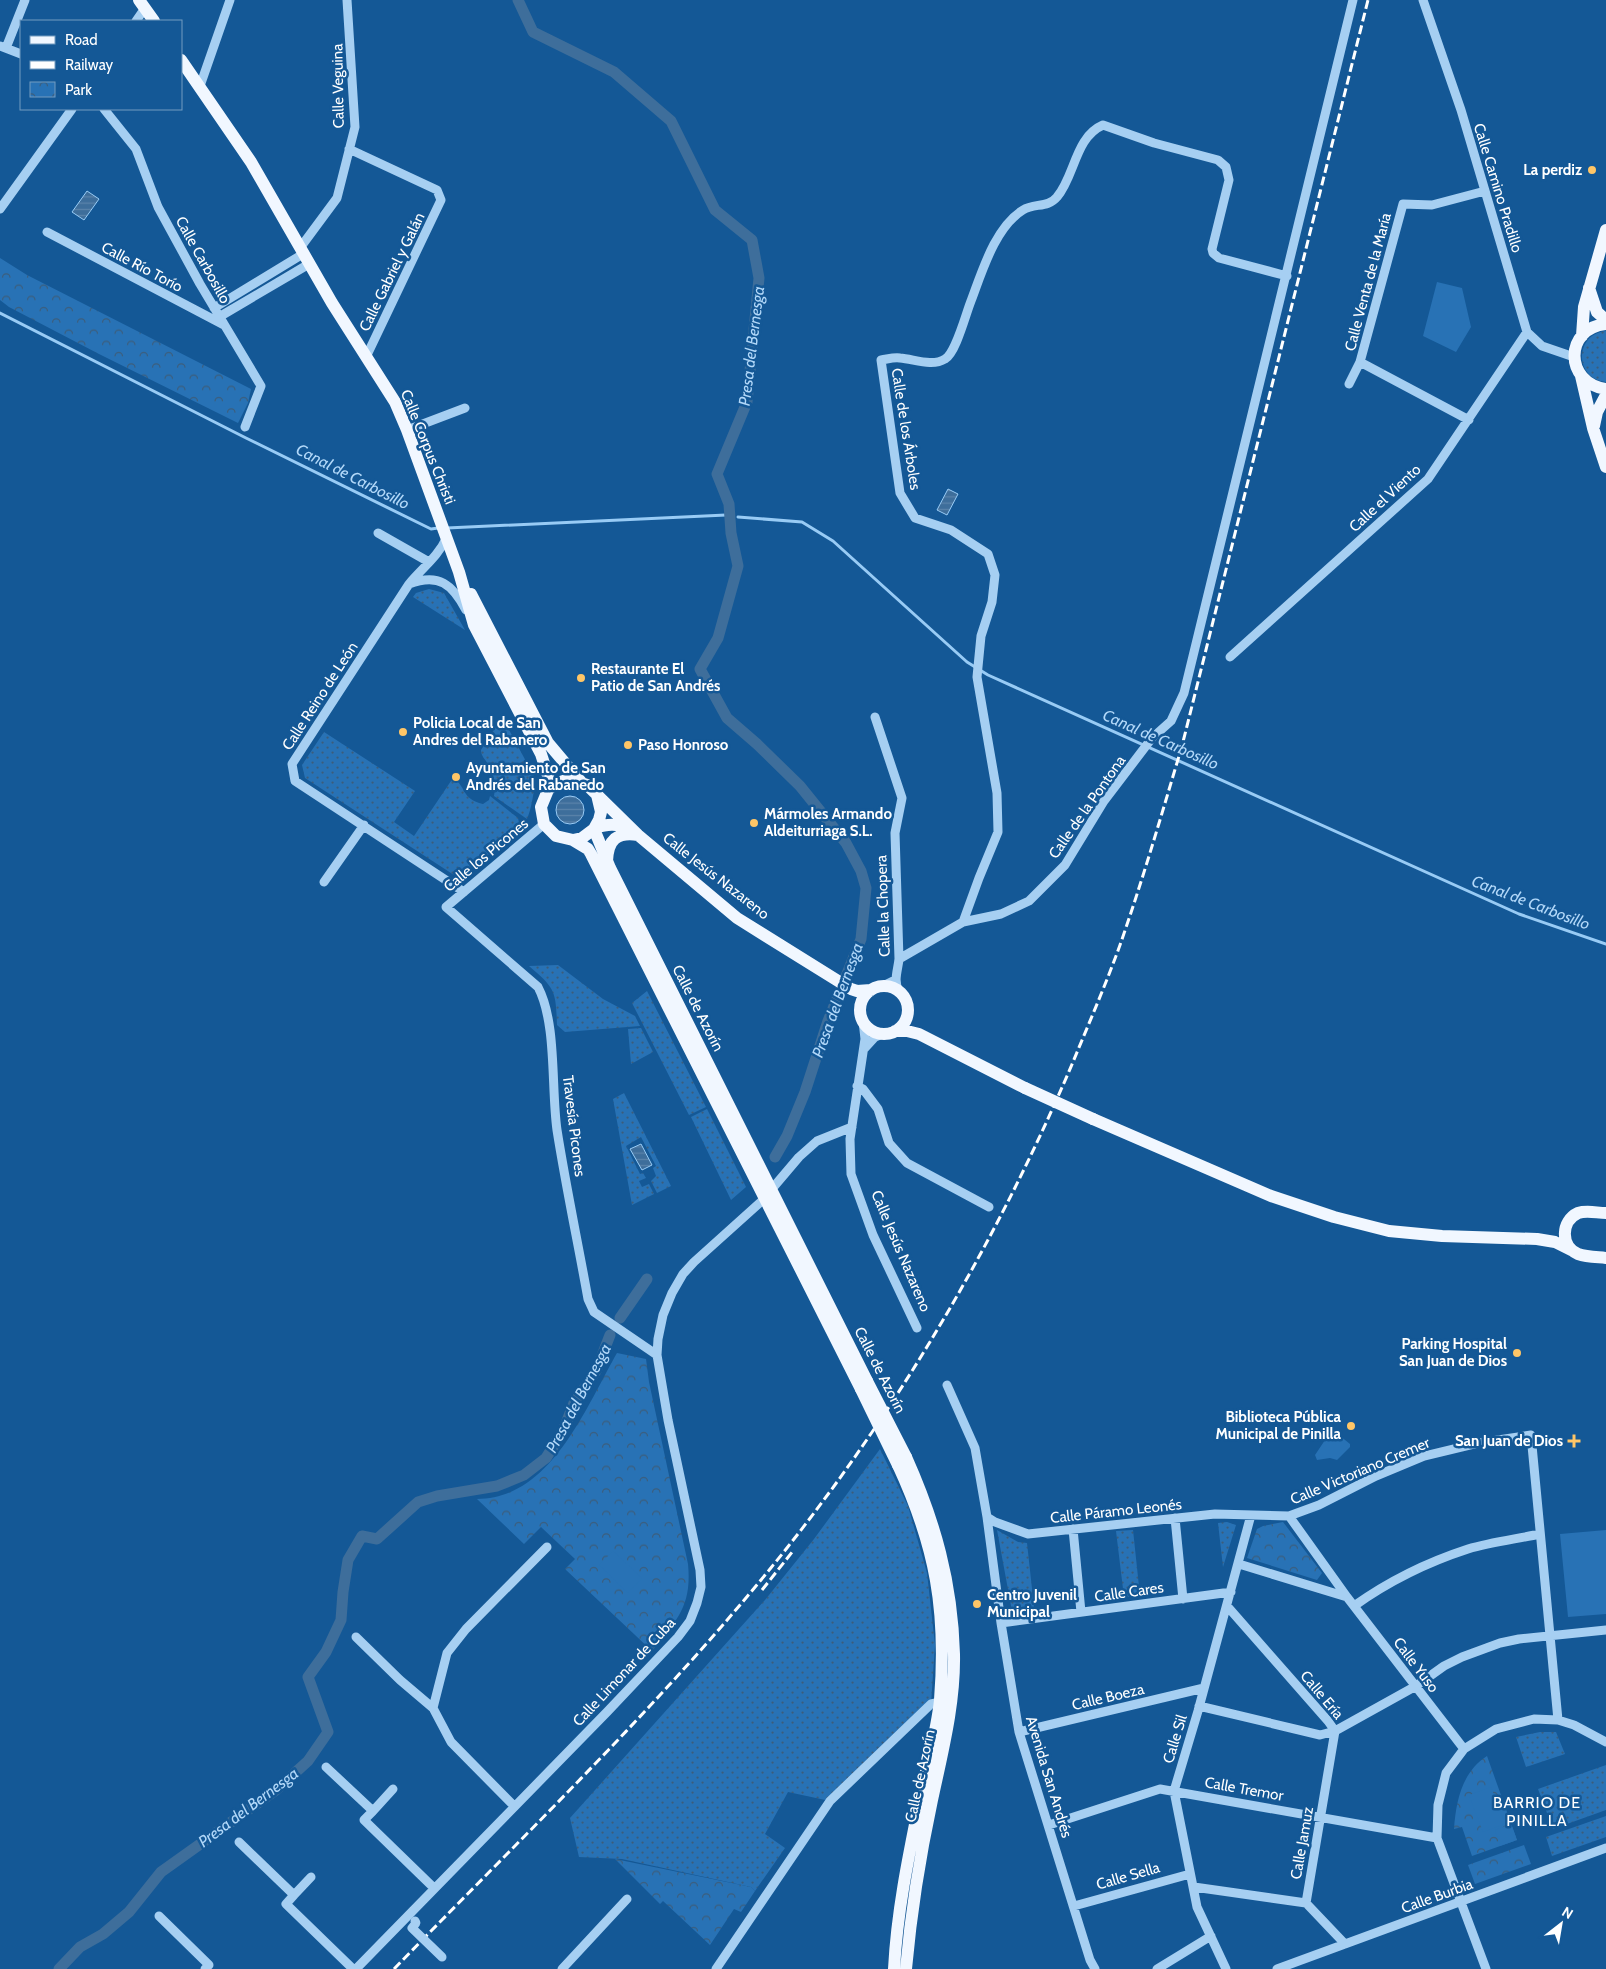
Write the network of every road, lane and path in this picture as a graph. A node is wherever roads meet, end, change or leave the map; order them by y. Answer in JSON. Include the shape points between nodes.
{"nodes":[{"id":1,"x":25,"y":0,"type":"edge"},
{"id":2,"x":230,"y":0,"type":"edge"},
{"id":3,"x":347,"y":0,"type":"edge"},
{"id":4,"x":1353,"y":0,"type":"edge"},
{"id":5,"x":1423,"y":0,"type":"edge"},
{"id":6,"x":141,"y":3,"type":"edge"},
{"id":7,"x":136,"y":20,"type":"edge"},
{"id":8,"x":153,"y":20,"type":"edge"},
{"id":9,"x":3,"y":47,"type":"edge"},
{"id":10,"x":20,"y":54,"type":"edge"},
{"id":11,"x":182,"y":61,"type":"edge"},
{"id":12,"x":200,"y":86,"type":"junction"},
{"id":13,"x":71,"y":110,"type":"edge"},
{"id":14,"x":105,"y":110,"type":"edge"},
{"id":15,"x":349,"y":149,"type":"junction"},
{"id":16,"x":1485,"y":190,"type":"junction"},
{"id":17,"x":0,"y":209,"type":"edge"},
{"id":18,"x":1606,"y":230,"type":"edge"},
{"id":19,"x":47,"y":232,"type":"dead end"},
{"id":20,"x":304,"y":255,"type":"junction"},
{"id":21,"x":1287,"y":276,"type":"junction"},
{"id":22,"x":1589,"y":288,"type":"junction"},
{"id":23,"x":214,"y":308,"type":"junction"},
{"id":24,"x":219,"y":316,"type":"junction"},
{"id":25,"x":1606,"y":320,"type":"edge"},
{"id":26,"x":1606,"y":324,"type":"edge"},
{"id":27,"x":225,"y":325,"type":"junction"},
{"id":28,"x":1527,"y":332,"type":"junction"},
{"id":29,"x":1582,"y":336,"type":"junction"},
{"id":30,"x":366,"y":355,"type":"junction"},
{"id":31,"x":1574,"y":356,"type":"junction"},
{"id":32,"x":1360,"y":362,"type":"junction"},
{"id":33,"x":1581,"y":376,"type":"junction"},
{"id":34,"x":1349,"y":384,"type":"dead end"},
{"id":35,"x":1606,"y":389,"type":"edge"},
{"id":36,"x":1606,"y":396,"type":"edge"},
{"id":37,"x":465,"y":408,"type":"dead end"},
{"id":38,"x":1468,"y":420,"type":"junction"},
{"id":39,"x":245,"y":426,"type":"dead end"},
{"id":40,"x":1594,"y":428,"type":"junction"},
{"id":41,"x":407,"y":430,"type":"junction"},
{"id":42,"x":1606,"y":467,"type":"edge"},
{"id":43,"x":444,"y":532,"type":"junction"},
{"id":44,"x":378,"y":533,"type":"dead end"},
{"id":45,"x":429,"y":562,"type":"junction"},
{"id":46,"x":459,"y":572,"type":"junction"},
{"id":47,"x":409,"y":584,"type":"junction"},
{"id":48,"x":474,"y":625,"type":"junction"},
{"id":49,"x":1230,"y":657,"type":"dead end"},
{"id":50,"x":875,"y":717,"type":"dead end"},
{"id":51,"x":581,"y":782,"type":"junction"},
{"id":52,"x":548,"y":790,"type":"junction"},
{"id":53,"x":597,"y":795,"type":"junction"},
{"id":54,"x":544,"y":824,"type":"junction"},
{"id":55,"x":364,"y":825,"type":"junction"},
{"id":56,"x":595,"y":828,"type":"junction"},
{"id":57,"x":638,"y":835,"type":"junction"},
{"id":58,"x":573,"y":840,"type":"junction"},
{"id":59,"x":607,"y":861,"type":"junction"},
{"id":60,"x":324,"y":882,"type":"dead end"},
{"id":61,"x":464,"y":892,"type":"junction"},
{"id":62,"x":446,"y":907,"type":"joint"},
{"id":63,"x":964,"y":922,"type":"junction"},
{"id":64,"x":898,"y":959,"type":"junction"},
{"id":65,"x":845,"y":985,"type":"junction"},
{"id":66,"x":897,"y":986,"type":"junction"},
{"id":67,"x":870,"y":990,"type":"junction"},
{"id":68,"x":861,"y":1006,"type":"junction"},
{"id":69,"x":908,"y":1010,"type":"junction"},
{"id":70,"x":863,"y":1021,"type":"junction"},
{"id":71,"x":890,"y":1032,"type":"junction"},
{"id":72,"x":919,"y":1034,"type":"junction"},
{"id":73,"x":863,"y":1049,"type":"junction"},
{"id":74,"x":857,"y":1086,"type":"junction"},
{"id":75,"x":852,"y":1127,"type":"junction"},
{"id":76,"x":768,"y":1195,"type":"junction"},
{"id":77,"x":989,"y":1207,"type":"dead end"},
{"id":78,"x":1606,"y":1213,"type":"edge"},
{"id":79,"x":1567,"y":1223,"type":"junction"},
{"id":80,"x":1537,"y":1239,"type":"junction"},
{"id":81,"x":1573,"y":1251,"type":"junction"},
{"id":82,"x":1605,"y":1258,"type":"edge"},
{"id":83,"x":917,"y":1328,"type":"dead end"},
{"id":84,"x":657,"y":1355,"type":"junction"},
{"id":85,"x":947,"y":1385,"type":"dead end"},
{"id":86,"x":902,"y":1461,"type":"junction"},
{"id":87,"x":1251,"y":1515,"type":"junction"},
{"id":88,"x":1289,"y":1516,"type":"junction"},
{"id":89,"x":987,"y":1517,"type":"junction"},
{"id":90,"x":1175,"y":1518,"type":"junction"},
{"id":91,"x":1073,"y":1529,"type":"junction"},
{"id":92,"x":1540,"y":1534,"type":"junction"},
{"id":93,"x":547,"y":1547,"type":"dead end"},
{"id":94,"x":1239,"y":1564,"type":"junction"},
{"id":95,"x":1231,"y":1592,"type":"junction"},
{"id":96,"x":1347,"y":1597,"type":"junction"},
{"id":97,"x":1184,"y":1599,"type":"junction"},
{"id":98,"x":1227,"y":1606,"type":"junction"},
{"id":99,"x":1354,"y":1606,"type":"junction"},
{"id":100,"x":1081,"y":1612,"type":"junction"},
{"id":101,"x":1002,"y":1624,"type":"junction"},
{"id":102,"x":1606,"y":1630,"type":"edge"},
{"id":103,"x":1550,"y":1635,"type":"junction"},
{"id":104,"x":356,"y":1637,"type":"dead end"},
{"id":105,"x":1416,"y":1686,"type":"junction"},
{"id":106,"x":1204,"y":1688,"type":"junction"},
{"id":107,"x":940,"y":1702,"type":"junction"},
{"id":108,"x":1199,"y":1706,"type":"junction"},
{"id":109,"x":433,"y":1708,"type":"junction"},
{"id":110,"x":1558,"y":1720,"type":"junction"},
{"id":111,"x":1335,"y":1731,"type":"junction"},
{"id":112,"x":1019,"y":1732,"type":"junction"},
{"id":113,"x":1606,"y":1742,"type":"edge"},
{"id":114,"x":1464,"y":1749,"type":"junction"},
{"id":115,"x":326,"y":1766,"type":"dead end"},
{"id":116,"x":393,"y":1789,"type":"dead end"},
{"id":117,"x":1174,"y":1791,"type":"junction"},
{"id":118,"x":514,"y":1806,"type":"junction"},
{"id":119,"x":372,"y":1811,"type":"junction"},
{"id":120,"x":1321,"y":1817,"type":"junction"},
{"id":121,"x":1049,"y":1825,"type":"junction"},
{"id":122,"x":1437,"y":1838,"type":"junction"},
{"id":123,"x":239,"y":1842,"type":"dead end"},
{"id":124,"x":1606,"y":1848,"type":"edge"},
{"id":125,"x":1190,"y":1874,"type":"junction"},
{"id":126,"x":311,"y":1877,"type":"dead end"},
{"id":127,"x":1194,"y":1887,"type":"junction"},
{"id":128,"x":434,"y":1888,"type":"junction"},
{"id":129,"x":294,"y":1895,"type":"junction"},
{"id":130,"x":627,"y":1899,"type":"dead end"},
{"id":131,"x":1460,"y":1902,"type":"junction"},
{"id":132,"x":1306,"y":1904,"type":"junction"},
{"id":133,"x":1074,"y":1906,"type":"junction"},
{"id":134,"x":159,"y":1916,"type":"dead end"},
{"id":135,"x":415,"y":1921,"type":"dead end"},
{"id":136,"x":1211,"y":1936,"type":"junction"},
{"id":137,"x":1345,"y":1944,"type":"junction"},
{"id":138,"x":442,"y":1957,"type":"dead end"},
{"id":139,"x":207,"y":1967,"type":"edge"},
{"id":140,"x":355,"y":1969,"type":"edge"},
{"id":141,"x":562,"y":1969,"type":"edge"},
{"id":142,"x":716,"y":1969,"type":"edge"},
{"id":143,"x":894,"y":1969,"type":"edge"},
{"id":144,"x":906,"y":1969,"type":"edge"},
{"id":145,"x":1095,"y":1969,"type":"edge"},
{"id":146,"x":1158,"y":1969,"type":"edge"},
{"id":147,"x":1226,"y":1969,"type":"edge"},
{"id":148,"x":1277,"y":1969,"type":"edge"},
{"id":149,"x":1486,"y":1969,"type":"edge"}],
"edges":[{"from":1,"to":9,"type":"street"},
{"from":2,"to":12,"type":"street"},
{"from":3,"to":15,"type":"street","name":"Calle Veguina","via":[[355,127]]},
{"from":4,"to":21,"type":"street"},
{"from":5,"to":16,"type":"street","name":"Calle Camino Pradillo"},
{"from":6,"to":7,"type":"street"},
{"from":6,"to":8,"type":"main road"},
{"from":9,"to":10,"type":"street"},
{"from":11,"to":12,"type":"main road","name":"Calle Corpus Christi"},
{"from":12,"to":20,"type":"main road","name":"Calle Corpus Christi","via":[[251,162]]},
{"from":13,"to":17,"type":"street"},
{"from":14,"to":23,"type":"street","name":"Calle Carbosillo","via":[[136,149],[158,208]]},
{"from":15,"to":20,"type":"street","name":"Calle Veguina","via":[[337,198]]},
{"from":15,"to":30,"type":"street","name":"Calle Gabriel y Galán","via":[[437,190],[441,200]]},
{"from":16,"to":28,"type":"street","name":"Calle Camino Pradillo"},
{"from":16,"to":32,"type":"street","name":"Calle Venta de la María","via":[[1432,205],[1403,204]]},
{"from":18,"to":22,"type":"main road"},
{"from":19,"to":27,"type":"street","name":"Calle Río Torío"},
{"from":20,"to":23,"type":"street"},
{"from":20,"to":24,"type":"street"},
{"from":20,"to":30,"type":"main road","name":"Calle Corpus Christi"},
{"from":21,"to":63,"type":"street","name":"Calle de la Pontona","via":[[1184,693],[1171,721],[1152,738],[1104,801],[1065,865],[1029,901],[1002,914]]},
{"from":21,"to":63,"type":"street","name":"Calle de los Árboles","via":[[1219,258],[1213,253],[1228,180],[1226,167],[1218,160],[1154,144],[1102,125],[1087,137],[1058,196],[1050,204],[1025,209],[1012,218],[999,237],[950,354],[934,363],[898,357],[882,360],[900,493],[915,518],[951,530],[988,554],[994,575],[992,602],[981,636],[977,678],[997,793],[998,832]]},
{"from":22,"to":25,"type":"main road","via":[[1597,312]]},
{"from":22,"to":29,"type":"main road"},
{"from":23,"to":24,"type":"street","name":"Calle Carbosillo"},
{"from":24,"to":27,"type":"street","name":"Calle Carbosillo"},
{"from":26,"to":29,"type":"main road","via":[[1596,326]]},
{"from":27,"to":39,"type":"street","name":"Calle Carbosillo","via":[[261,386]]},
{"from":28,"to":31,"type":"street","via":[[1542,346]]},
{"from":28,"to":38,"type":"street","name":"Calle el Viento"},
{"from":29,"to":31,"type":"main road"},
{"from":30,"to":41,"type":"main road","name":"Calle Corpus Christi","via":[[395,402]]},
{"from":31,"to":33,"type":"main road"},
{"from":32,"to":34,"type":"street","name":"Calle Venta de la María"},
{"from":32,"to":38,"type":"street","name":"Calle Venta de la María"},
{"from":33,"to":35,"type":"main road","via":[[1592,386]]},
{"from":33,"to":40,"type":"main road"},
{"from":36,"to":40,"type":"main road","via":[[1597,412]]},
{"from":37,"to":41,"type":"street"},
{"from":38,"to":49,"type":"street","name":"Calle el Viento","via":[[1428,479]]},
{"from":40,"to":42,"type":"main road"},
{"from":41,"to":43,"type":"main road","name":"Calle Corpus Christi"},
{"from":43,"to":45,"type":"street","name":"Calle Reino de León","via":[[436,556]]},
{"from":43,"to":46,"type":"main road","name":"Calle Corpus Christi"},
{"from":44,"to":45,"type":"street"},
{"from":45,"to":47,"type":"street","name":"Calle Reino de León"},
{"from":46,"to":48,"type":"main road","name":"Calle Corpus Christi"},
{"from":46,"to":51,"type":"main road","name":"Calle Corpus Christi","via":[[548,743]]},
{"from":47,"to":48,"type":"street","via":[[428,579],[445,582],[462,601]]},
{"from":47,"to":55,"type":"street","name":"Calle Reino de León","via":[[292,764],[295,781]]},
{"from":48,"to":52,"type":"main road","name":"Calle Corpus Christi","via":[[547,770]]},
{"from":50,"to":64,"type":"street","name":"Calle la Chopera","via":[[902,798],[895,833]]},
{"from":51,"to":52,"type":"main road","via":[[563,781]]},
{"from":51,"to":53,"type":"main road"},
{"from":52,"to":54,"type":"main road","via":[[541,807]]},
{"from":53,"to":56,"type":"main road","via":[[601,812]]},
{"from":53,"to":57,"type":"main road","name":"Calle Jesús Nazareno"},
{"from":54,"to":58,"type":"main road","via":[[556,836]]},
{"from":54,"to":61,"type":"street","name":"Calle los Picones"},
{"from":55,"to":60,"type":"street"},
{"from":55,"to":61,"type":"street","name":"Calle Reino de León"},
{"from":56,"to":57,"type":"main road","name":"Calle Jesús Nazareno","via":[[612,824]]},
{"from":56,"to":58,"type":"main road"},
{"from":56,"to":59,"type":"main road","name":"Calle de Azorín"},
{"from":57,"to":59,"type":"main road","via":[[627,833],[616,838],[611,843]]},
{"from":57,"to":65,"type":"main road","name":"Calle Jesús Nazareno","via":[[737,918]]},
{"from":58,"to":76,"type":"main road","name":"Calle de Azorín","via":[[591,854]]},
{"from":59,"to":76,"type":"main road","name":"Calle de Azorín"},
{"from":61,"to":62,"type":"street","name":"Calle los Picones"},
{"from":62,"to":84,"type":"street","name":"Travesía Picones","via":[[538,987],[544,998],[557,1128],[588,1299],[594,1312]]},
{"from":63,"to":64,"type":"street","name":"Calle de la Pontona"},
{"from":64,"to":66,"type":"street","name":"Calle la Chopera"},
{"from":65,"to":67,"type":"main road","name":"Calle Jesús Nazareno","via":[[857,991]]},
{"from":65,"to":68,"type":"main road","name":"Calle Jesús Nazareno","via":[[859,999]]},
{"from":66,"to":67,"type":"main road"},
{"from":66,"to":69,"type":"main road","via":[[906,999]]},
{"from":67,"to":68,"type":"main road"},
{"from":68,"to":70,"type":"main road"},
{"from":69,"to":71,"type":"main road","via":[[906,1020]]},
{"from":69,"to":72,"type":"main road","via":[[911,1023]]},
{"from":70,"to":71,"type":"main road","via":[[870,1029]]},
{"from":70,"to":73,"type":"street","name":"Calle Jesús Nazareno"},
{"from":71,"to":72,"type":"main road"},
{"from":71,"to":73,"type":"street","via":[[875,1037]]},
{"from":72,"to":80,"type":"main road","bridge":true,"via":[[1093,1119],[1271,1196],[1334,1217],[1390,1231]]},
{"from":73,"to":74,"type":"street","name":"Calle Jesús Nazareno"},
{"from":74,"to":75,"type":"street","name":"Calle Jesús Nazareno"},
{"from":74,"to":77,"type":"street","via":[[878,1109],[888,1143],[907,1164]]},
{"from":75,"to":76,"type":"street","via":[[817,1141],[799,1157]]},
{"from":75,"to":83,"type":"street","name":"Calle Jesús Nazareno","via":[[852,1174],[873,1235]]},
{"from":76,"to":84,"type":"street","name":"Calle Limonar de Cuba","via":[[683,1274],[663,1315]]},
{"from":76,"to":86,"type":"main road","name":"Calle de Azorín","bridge":true},
{"from":78,"to":79,"type":"main road","via":[[1582,1212]]},
{"from":79,"to":80,"type":"main road","via":[[1560,1230]]},
{"from":79,"to":81,"type":"main road","via":[[1564,1235]]},
{"from":80,"to":81,"type":"main road","via":[[1555,1242]]},
{"from":81,"to":82,"type":"main road"},
{"from":84,"to":118,"type":"street","name":"Calle Limonar de Cuba","via":[[700,1570],[701,1587],[697,1603],[690,1621],[678,1637]]},
{"from":85,"to":89,"type":"street","name":"Avenida San Andrés","via":[[975,1448]]},
{"from":86,"to":107,"type":"main road","name":"Calle de Azorín","via":[[935,1568],[941,1610]]},
{"from":86,"to":144,"type":"main road","name":"Calle de Azorín","via":[[925,1500],[937,1538],[946,1574],[954,1655],[945,1738],[920,1856]]},
{"from":87,"to":88,"type":"street","name":"Calle Victoriano Cremer"},
{"from":87,"to":90,"type":"street","name":"Calle Páramo Leonés"},
{"from":87,"to":94,"type":"street","name":"Calle Sil"},
{"from":88,"to":92,"type":"street","name":"Calle Victoriano Cremer","via":[[1319,1506],[1376,1476],[1424,1456],[1531,1435]]},
{"from":88,"to":96,"type":"street","name":"Calle Yuso"},
{"from":89,"to":91,"type":"street","name":"Calle Páramo Leonés","via":[[1028,1534]]},
{"from":89,"to":101,"type":"street","name":"Avenida San Andrés"},
{"from":90,"to":91,"type":"street","name":"Calle Páramo Leonés"},
{"from":90,"to":97,"type":"street"},
{"from":91,"to":100,"type":"street"},
{"from":92,"to":99,"type":"street","via":[[1469,1549],[1420,1568],[1375,1591]]},
{"from":92,"to":103,"type":"street"},
{"from":93,"to":109,"type":"street","via":[[466,1628],[447,1653]]},
{"from":94,"to":95,"type":"street","name":"Calle Sil"},
{"from":94,"to":96,"type":"street"},
{"from":95,"to":97,"type":"street","name":"Calle Cares"},
{"from":95,"to":98,"type":"street","name":"Calle Sil"},
{"from":96,"to":99,"type":"street","name":"Calle Yuso"},
{"from":97,"to":100,"type":"street","name":"Calle Cares"},
{"from":98,"to":106,"type":"street","name":"Calle Sil"},
{"from":98,"to":111,"type":"street","name":"Calle Ería"},
{"from":99,"to":105,"type":"street","name":"Calle Yuso"},
{"from":100,"to":101,"type":"street","name":"Calle Cares"},
{"from":101,"to":112,"type":"street","name":"Avenida San Andrés"},
{"from":102,"to":103,"type":"street","name":"Calle Ería"},
{"from":103,"to":105,"type":"street","name":"Calle Ería","via":[[1500,1643],[1469,1654],[1444,1666]]},
{"from":103,"to":110,"type":"street"},
{"from":104,"to":109,"type":"street"},
{"from":105,"to":111,"type":"street","name":"Calle Ería"},
{"from":105,"to":114,"type":"street","name":"Calle Yuso"},
{"from":106,"to":108,"type":"street","name":"Calle Sil"},
{"from":106,"to":112,"type":"street","name":"Calle Boeza"},
{"from":107,"to":142,"type":"street","via":[[931,1704],[830,1801]]},
{"from":107,"to":143,"type":"main road","name":"Calle de Azorín","via":[[902,1898]]},
{"from":108,"to":111,"type":"street","via":[[1320,1735]]},
{"from":108,"to":117,"type":"street","name":"Calle Sil"},
{"from":109,"to":118,"type":"street","via":[[451,1742]]},
{"from":110,"to":113,"type":"street"},
{"from":110,"to":114,"type":"street","via":[[1534,1719],[1496,1729]]},
{"from":111,"to":120,"type":"street","name":"Calle Jamuz"},
{"from":112,"to":121,"type":"street","name":"Avenida San Andrés"},
{"from":114,"to":122,"type":"street","via":[[1446,1773],[1438,1805]]},
{"from":115,"to":119,"type":"street"},
{"from":116,"to":119,"type":"street"},
{"from":117,"to":120,"type":"street","name":"Calle Tremor"},
{"from":117,"to":121,"type":"street","name":"Calle Tremor","via":[[1160,1789]]},
{"from":117,"to":125,"type":"street","name":"Calle Sil"},
{"from":118,"to":128,"type":"street","name":"Calle Limonar de Cuba"},
{"from":119,"to":128,"type":"street","via":[[364,1820]]},
{"from":120,"to":122,"type":"street","name":"Calle Tremor"},
{"from":120,"to":132,"type":"street","name":"Calle Jamuz"},
{"from":121,"to":133,"type":"street","name":"Avenida San Andrés"},
{"from":122,"to":131,"type":"street"},
{"from":123,"to":129,"type":"street"},
{"from":124,"to":131,"type":"street","name":"Calle Burbia"},
{"from":125,"to":127,"type":"street","name":"Calle Sil"},
{"from":125,"to":133,"type":"street","name":"Calle Sella"},
{"from":126,"to":129,"type":"street"},
{"from":127,"to":132,"type":"street"},
{"from":127,"to":136,"type":"street","name":"Calle Sil","via":[[1198,1907]]},
{"from":128,"to":140,"type":"street","name":"Calle Limonar de Cuba"},
{"from":129,"to":140,"type":"street","via":[[286,1904]]},
{"from":130,"to":141,"type":"street"},
{"from":131,"to":137,"type":"street","name":"Calle Burbia"},
{"from":131,"to":149,"type":"street"},
{"from":132,"to":137,"type":"street"},
{"from":133,"to":145,"type":"street","name":"Avenida San Andrés"},
{"from":134,"to":139,"type":"street"},
{"from":135,"to":138,"type":"street","bridge":true,"via":[[412,1928]]},
{"from":136,"to":146,"type":"street"},
{"from":136,"to":147,"type":"street","name":"Calle Sil"},
{"from":137,"to":148,"type":"street","name":"Calle Burbia"}]}
